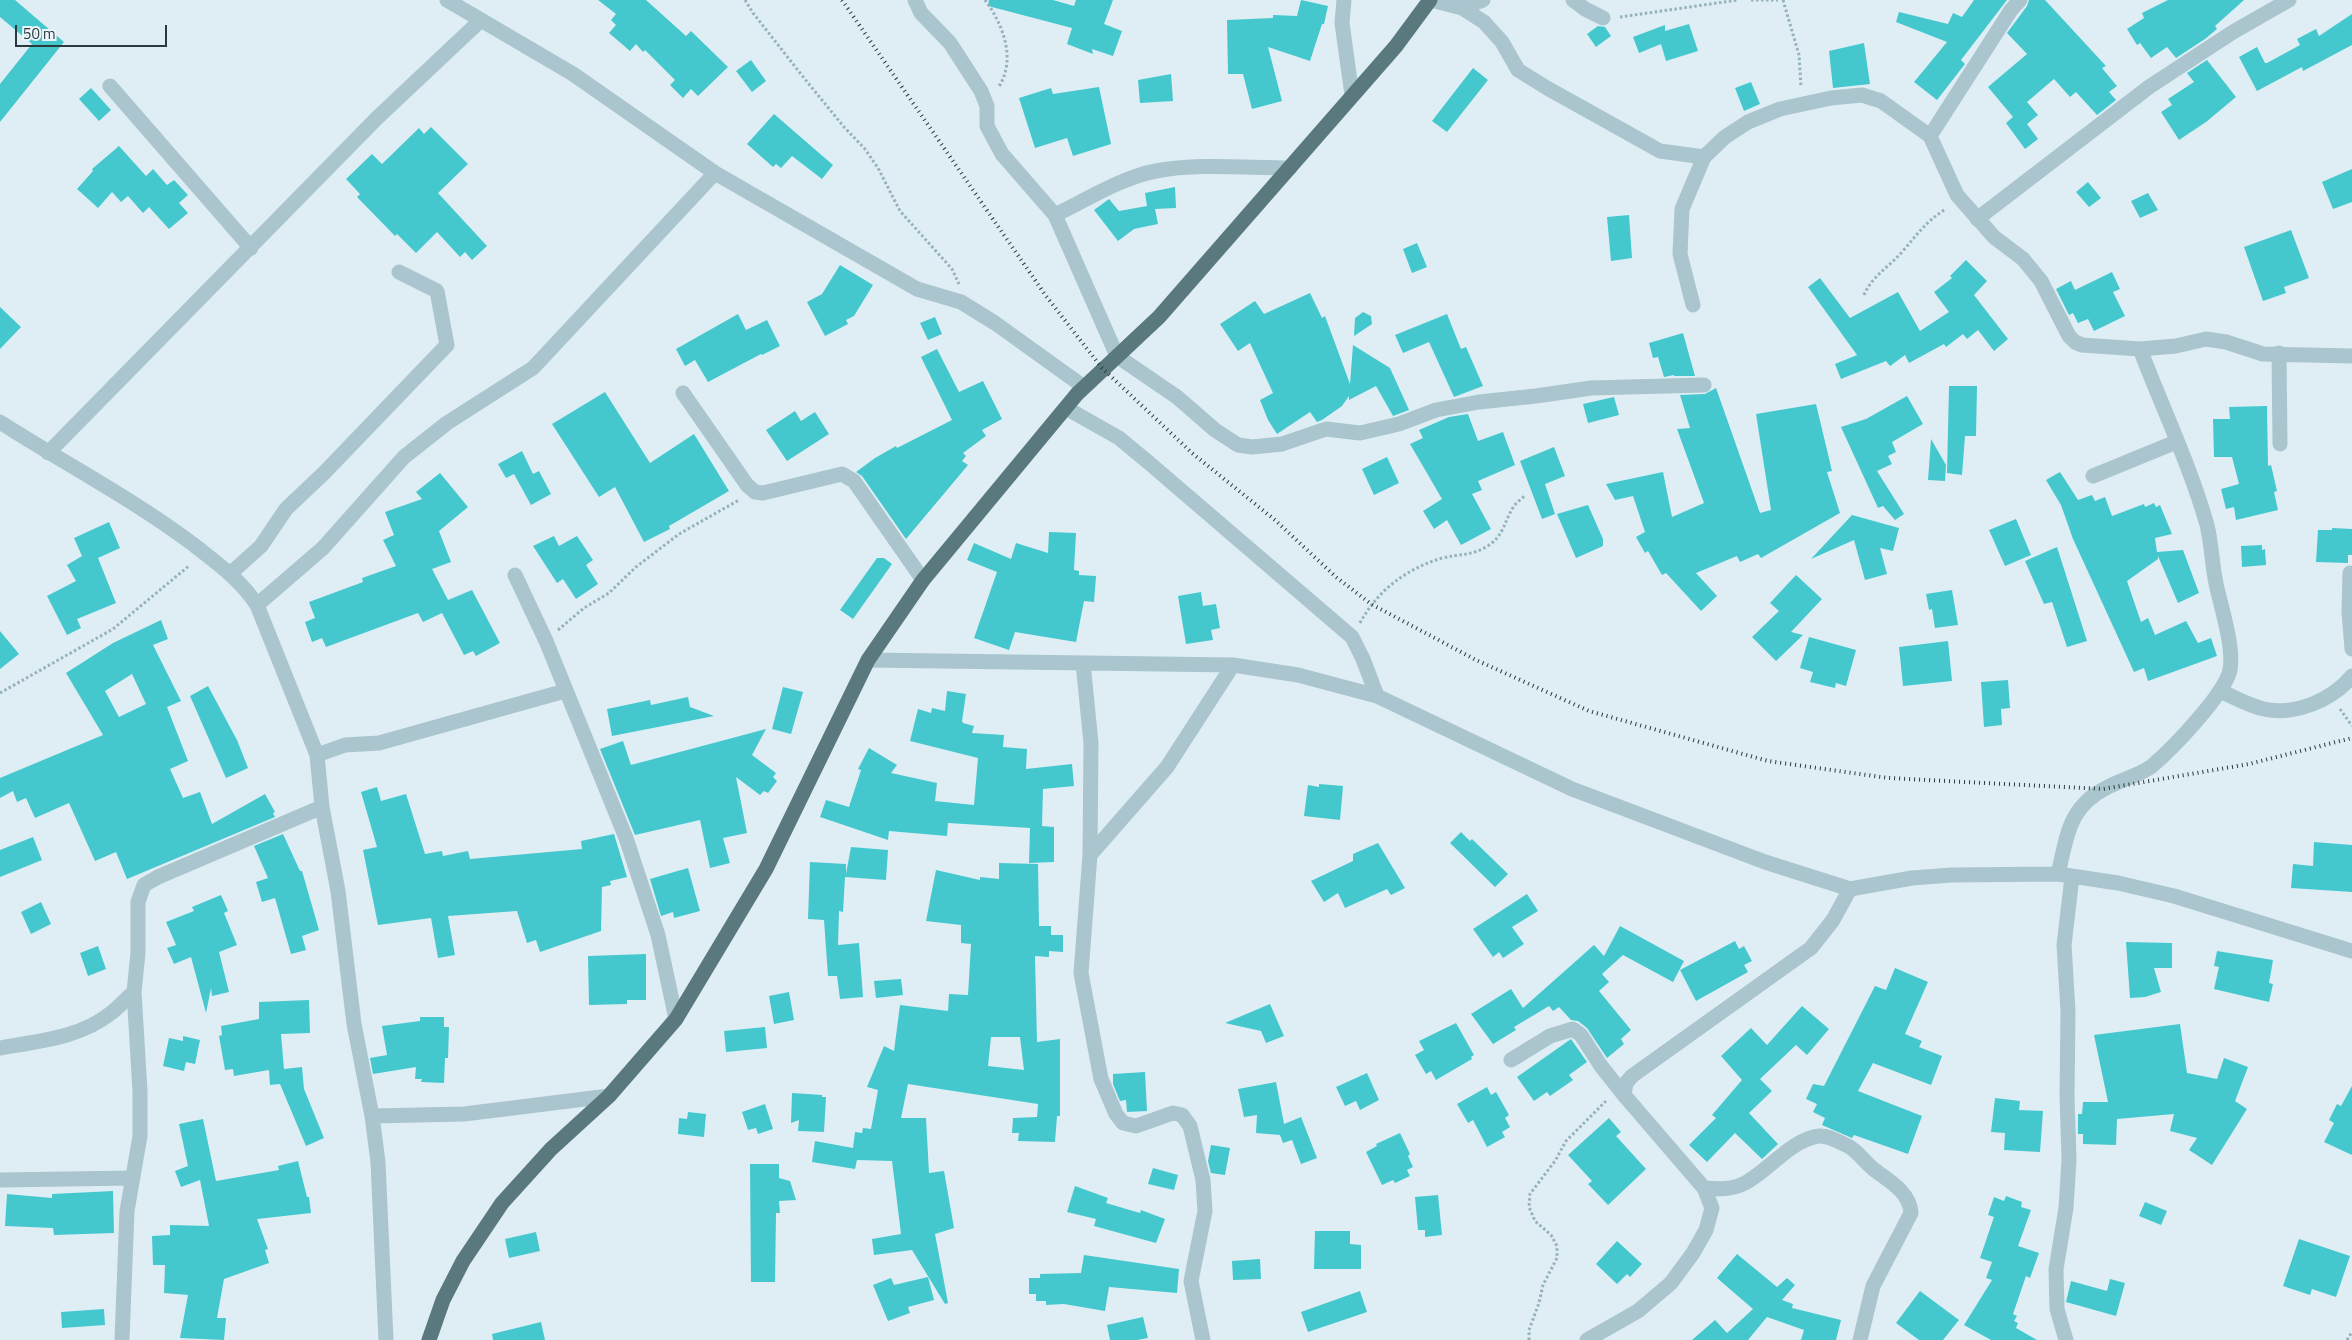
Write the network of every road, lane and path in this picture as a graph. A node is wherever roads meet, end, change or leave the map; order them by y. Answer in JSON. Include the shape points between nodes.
{"nodes":[{"id":1,"x":446,"y":0,"type":"edge"},
{"id":2,"x":746,"y":0,"type":"edge"},
{"id":3,"x":916,"y":0,"type":"edge"},
{"id":4,"x":984,"y":0,"type":"edge"},
{"id":5,"x":1344,"y":0,"type":"edge"},
{"id":6,"x":1430,"y":0,"type":"edge"},
{"id":7,"x":1483,"y":0,"type":"edge"},
{"id":8,"x":1573,"y":0,"type":"edge"},
{"id":9,"x":1738,"y":0,"type":"edge"},
{"id":10,"x":1750,"y":0,"type":"edge"},
{"id":11,"x":1778,"y":0,"type":"edge"},
{"id":12,"x":1782,"y":0,"type":"edge"},
{"id":13,"x":2020,"y":0,"type":"edge"},
{"id":14,"x":2289,"y":0,"type":"edge"},
{"id":15,"x":1462,"y":8,"type":"junction"},
{"id":16,"x":1603,"y":18,"type":"joint"},
{"id":17,"x":480,"y":21,"type":"junction"},
{"id":18,"x":110,"y":86,"type":"dead end"},
{"id":19,"x":1352,"y":95,"type":"junction"},
{"id":20,"x":1804,"y":102,"type":"junction"},
{"id":21,"x":987,"y":106,"type":"junction"},
{"id":22,"x":1930,"y":136,"type":"junction"},
{"id":23,"x":1704,"y":157,"type":"junction"},
{"id":24,"x":1290,"y":168,"type":"junction"},
{"id":25,"x":715,"y":173,"type":"junction"},
{"id":26,"x":1961,"y":199,"type":"junction"},
{"id":27,"x":1056,"y":215,"type":"junction"},
{"id":28,"x":1977,"y":219,"type":"junction"},
{"id":29,"x":251,"y":248,"type":"junction"},
{"id":30,"x":400,"y":272,"type":"dead end"},
{"id":31,"x":1864,"y":296,"type":"dead end"},
{"id":32,"x":961,"y":302,"type":"junction"},
{"id":33,"x":1693,"y":305,"type":"dead end"},
{"id":34,"x":2140,"y":349,"type":"junction"},
{"id":35,"x":2279,"y":354,"type":"junction"},
{"id":36,"x":1117,"y":356,"type":"junction"},
{"id":37,"x":2352,"y":356,"type":"edge"},
{"id":38,"x":1704,"y":385,"type":"dead end"},
{"id":39,"x":1084,"y":387,"type":"junction"},
{"id":40,"x":683,"y":394,"type":"dead end"},
{"id":41,"x":1066,"y":408,"type":"junction"},
{"id":42,"x":0,"y":422,"type":"edge"},
{"id":43,"x":2176,"y":442,"type":"junction"},
{"id":44,"x":2280,"y":444,"type":"dead end"},
{"id":45,"x":48,"y":453,"type":"junction"},
{"id":46,"x":2093,"y":476,"type":"dead end"},
{"id":47,"x":755,"y":492,"type":"junction"},
{"id":48,"x":1525,"y":495,"type":"dead end"},
{"id":49,"x":204,"y":553,"type":"junction"},
{"id":50,"x":231,"y":573,"type":"junction"},
{"id":51,"x":2350,"y":573,"type":"dead end"},
{"id":52,"x":515,"y":576,"type":"dead end"},
{"id":53,"x":923,"y":580,"type":"junction"},
{"id":54,"x":257,"y":605,"type":"junction"},
{"id":55,"x":1352,"y":637,"type":"junction"},
{"id":56,"x":546,"y":641,"type":"junction"},
{"id":57,"x":2352,"y":649,"type":"edge"},
{"id":58,"x":868,"y":660,"type":"junction"},
{"id":59,"x":1083,"y":663,"type":"junction"},
{"id":60,"x":1233,"y":665,"type":"junction"},
{"id":61,"x":2352,"y":676,"type":"edge"},
{"id":62,"x":565,"y":691,"type":"junction"},
{"id":63,"x":2220,"y":692,"type":"junction"},
{"id":64,"x":0,"y":693,"type":"edge"},
{"id":65,"x":1377,"y":696,"type":"junction"},
{"id":66,"x":2330,"y":697,"type":"junction"},
{"id":67,"x":2352,"y":726,"type":"edge"},
{"id":68,"x":316,"y":755,"type":"junction"},
{"id":69,"x":322,"y":807,"type":"junction"},
{"id":70,"x":1090,"y":855,"type":"junction"},
{"id":71,"x":2065,"y":876,"type":"junction"},
{"id":72,"x":1850,"y":889,"type":"junction"},
{"id":73,"x":2352,"y":951,"type":"edge"},
{"id":74,"x":134,"y":992,"type":"junction"},
{"id":75,"x":676,"y":1019,"type":"junction"},
{"id":76,"x":0,"y":1048,"type":"edge"},
{"id":77,"x":1511,"y":1060,"type":"dead end"},
{"id":78,"x":1621,"y":1092,"type":"junction"},
{"id":79,"x":609,"y":1096,"type":"junction"},
{"id":80,"x":372,"y":1116,"type":"junction"},
{"id":81,"x":133,"y":1178,"type":"junction"},
{"id":82,"x":0,"y":1180,"type":"edge"},
{"id":83,"x":1704,"y":1188,"type":"junction"},
{"id":84,"x":2352,"y":1332,"type":"edge"},
{"id":85,"x":122,"y":1340,"type":"edge"},
{"id":86,"x":386,"y":1340,"type":"edge"},
{"id":87,"x":429,"y":1340,"type":"edge"},
{"id":88,"x":1203,"y":1340,"type":"edge"},
{"id":89,"x":1529,"y":1340,"type":"edge"},
{"id":90,"x":1587,"y":1340,"type":"edge"},
{"id":91,"x":1860,"y":1340,"type":"edge"},
{"id":92,"x":2066,"y":1340,"type":"edge"},
{"id":93,"x":2347,"y":1340,"type":"edge"}],
"edges":[{"from":1,"to":17,"type":"street"},
{"from":2,"to":32,"type":"path","via":[[753,14],[804,78],[865,149],[900,211],[952,269],[960,286]]},
{"from":3,"to":21,"type":"street","via":[[921,13],[950,43]]},
{"from":4,"to":21,"type":"path","via":[[996,15],[1007,47],[1008,62],[1002,83]]},
{"from":5,"to":19,"type":"street","via":[[1342,22]]},
{"from":6,"to":15,"type":"street"},
{"from":6,"to":19,"type":"main road","via":[[1396,46]]},
{"from":7,"to":15,"type":"street"},
{"from":8,"to":16,"type":"street"},
{"from":9,"to":16,"type":"path"},
{"from":10,"to":11,"type":"path"},
{"from":12,"to":20,"type":"path","via":[[1799,55]]},
{"from":13,"to":22,"type":"street"},
{"from":14,"to":28,"type":"street","via":[[2149,87]]},
{"from":15,"to":23,"type":"street","via":[[1484,22],[1502,42],[1518,70],[1547,88],[1660,151]]},
{"from":17,"to":25,"type":"street","via":[[573,74]]},
{"from":17,"to":29,"type":"street","via":[[377,118]]},
{"from":18,"to":29,"type":"street"},
{"from":19,"to":24,"type":"main road"},
{"from":20,"to":22,"type":"street","via":[[1862,95],[1881,100]]},
{"from":20,"to":23,"type":"street","via":[[1748,122],[1725,137]]},
{"from":21,"to":27,"type":"street","via":[[987,126],[1002,154]]},
{"from":22,"to":26,"type":"street","via":[[1940,162]]},
{"from":23,"to":33,"type":"street","via":[[1682,208],[1680,254]]},
{"from":24,"to":27,"type":"street","via":[[1156,171],[1132,178]]},
{"from":24,"to":36,"type":"main road","via":[[1159,317]]},
{"from":25,"to":32,"type":"street","via":[[917,289]]},
{"from":25,"to":54,"type":"street","via":[[533,368],[447,423],[404,457],[323,548]]},
{"from":26,"to":28,"type":"street"},
{"from":26,"to":31,"type":"path","via":[[1932,217],[1868,286]]},
{"from":27,"to":36,"type":"street"},
{"from":28,"to":34,"type":"street","via":[[2023,259],[2041,281],[2075,342],[2091,347]]},
{"from":29,"to":45,"type":"street"},
{"from":30,"to":50,"type":"street","via":[[437,291],[447,345],[286,509],[261,546]]},
{"from":32,"to":39,"type":"street"},
{"from":34,"to":35,"type":"street","via":[[2206,339],[2263,354]]},
{"from":34,"to":43,"type":"street"},
{"from":35,"to":37,"type":"street"},
{"from":35,"to":44,"type":"street"},
{"from":36,"to":38,"type":"street","via":[[1177,397],[1215,430],[1238,445],[1252,447],[1282,444],[1326,430],[1360,433],[1399,424],[1436,410],[1480,402],[1591,388]]},
{"from":36,"to":39,"type":"main road"},
{"from":39,"to":41,"type":"main road"},
{"from":40,"to":47,"type":"street"},
{"from":41,"to":53,"type":"main road"},
{"from":41,"to":55,"type":"street","via":[[1118,438],[1148,462]]},
{"from":42,"to":45,"type":"street"},
{"from":43,"to":46,"type":"street"},
{"from":43,"to":63,"type":"street","via":[[2189,470],[2207,528],[2226,630],[2230,670]]},
{"from":45,"to":49,"type":"street","via":[[157,518]]},
{"from":47,"to":53,"type":"street","via":[[764,493],[842,474],[854,481]]},
{"from":47,"to":56,"type":"path","via":[[679,534]]},
{"from":48,"to":55,"type":"path","via":[[1514,506],[1500,536],[1487,546],[1466,556],[1444,558],[1398,577],[1371,604]]},
{"from":49,"to":50,"type":"street"},
{"from":49,"to":64,"type":"path","via":[[113,629]]},
{"from":50,"to":54,"type":"street"},
{"from":51,"to":57,"type":"street"},
{"from":52,"to":56,"type":"street"},
{"from":53,"to":58,"type":"main road"},
{"from":54,"to":68,"type":"street"},
{"from":55,"to":65,"type":"street"},
{"from":56,"to":62,"type":"street"},
{"from":58,"to":59,"type":"street"},
{"from":58,"to":75,"type":"main road","via":[[766,869]]},
{"from":59,"to":60,"type":"street"},
{"from":59,"to":70,"type":"street","via":[[1091,743]]},
{"from":60,"to":65,"type":"street","via":[[1298,675]]},
{"from":60,"to":70,"type":"street","via":[[1167,767]]},
{"from":61,"to":66,"type":"street"},
{"from":62,"to":68,"type":"street","via":[[379,743],[345,745]]},
{"from":62,"to":75,"type":"street","via":[[626,838],[658,935]]},
{"from":63,"to":66,"type":"street","via":[[2275,711],[2306,706]]},
{"from":63,"to":71,"type":"street","via":[[2151,766],[2103,789],[2081,807],[2072,818]]},
{"from":65,"to":72,"type":"street","via":[[1572,790],[1765,862]]},
{"from":66,"to":67,"type":"path"},
{"from":68,"to":69,"type":"street"},
{"from":69,"to":74,"type":"street","via":[[144,885],[138,902]]},
{"from":69,"to":80,"type":"street","via":[[338,891],[354,1024]]},
{"from":70,"to":88,"type":"street","via":[[1081,973],[1101,1079],[1110,1103],[1123,1123],[1136,1126],[1173,1113],[1182,1115],[1190,1126],[1203,1180],[1205,1211],[1192,1281]]},
{"from":71,"to":72,"type":"street","via":[[1952,875]]},
{"from":71,"to":73,"type":"street","via":[[2118,883],[2174,896]]},
{"from":71,"to":92,"type":"street","via":[[2068,1169],[2066,1208],[2056,1269],[2057,1309]]},
{"from":72,"to":78,"type":"street","via":[[1833,920],[1811,948],[1632,1076]]},
{"from":74,"to":76,"type":"street","via":[[111,1014],[86,1029]]},
{"from":74,"to":81,"type":"street","via":[[140,1136]]},
{"from":75,"to":79,"type":"main road"},
{"from":77,"to":78,"type":"street","via":[[1550,1036],[1573,1029],[1581,1035]]},
{"from":78,"to":83,"type":"street"},
{"from":78,"to":89,"type":"path","via":[[1566,1140],[1530,1194],[1529,1207],[1535,1221],[1552,1235],[1557,1246],[1557,1258],[1543,1285]]},
{"from":79,"to":80,"type":"street","via":[[464,1114]]},
{"from":79,"to":87,"type":"main road","via":[[551,1149],[502,1203],[463,1260]]},
{"from":80,"to":86,"type":"street","via":[[378,1162]]},
{"from":81,"to":82,"type":"street"},
{"from":81,"to":85,"type":"street","via":[[128,1211]]},
{"from":83,"to":90,"type":"street","via":[[1712,1208],[1706,1230],[1671,1282],[1638,1311]]},
{"from":83,"to":91,"type":"street","via":[[1728,1189],[1746,1183],[1796,1147],[1819,1136],[1850,1147],[1906,1196],[1911,1213],[1873,1286]]},
{"from":84,"to":93,"type":"path"}]}
